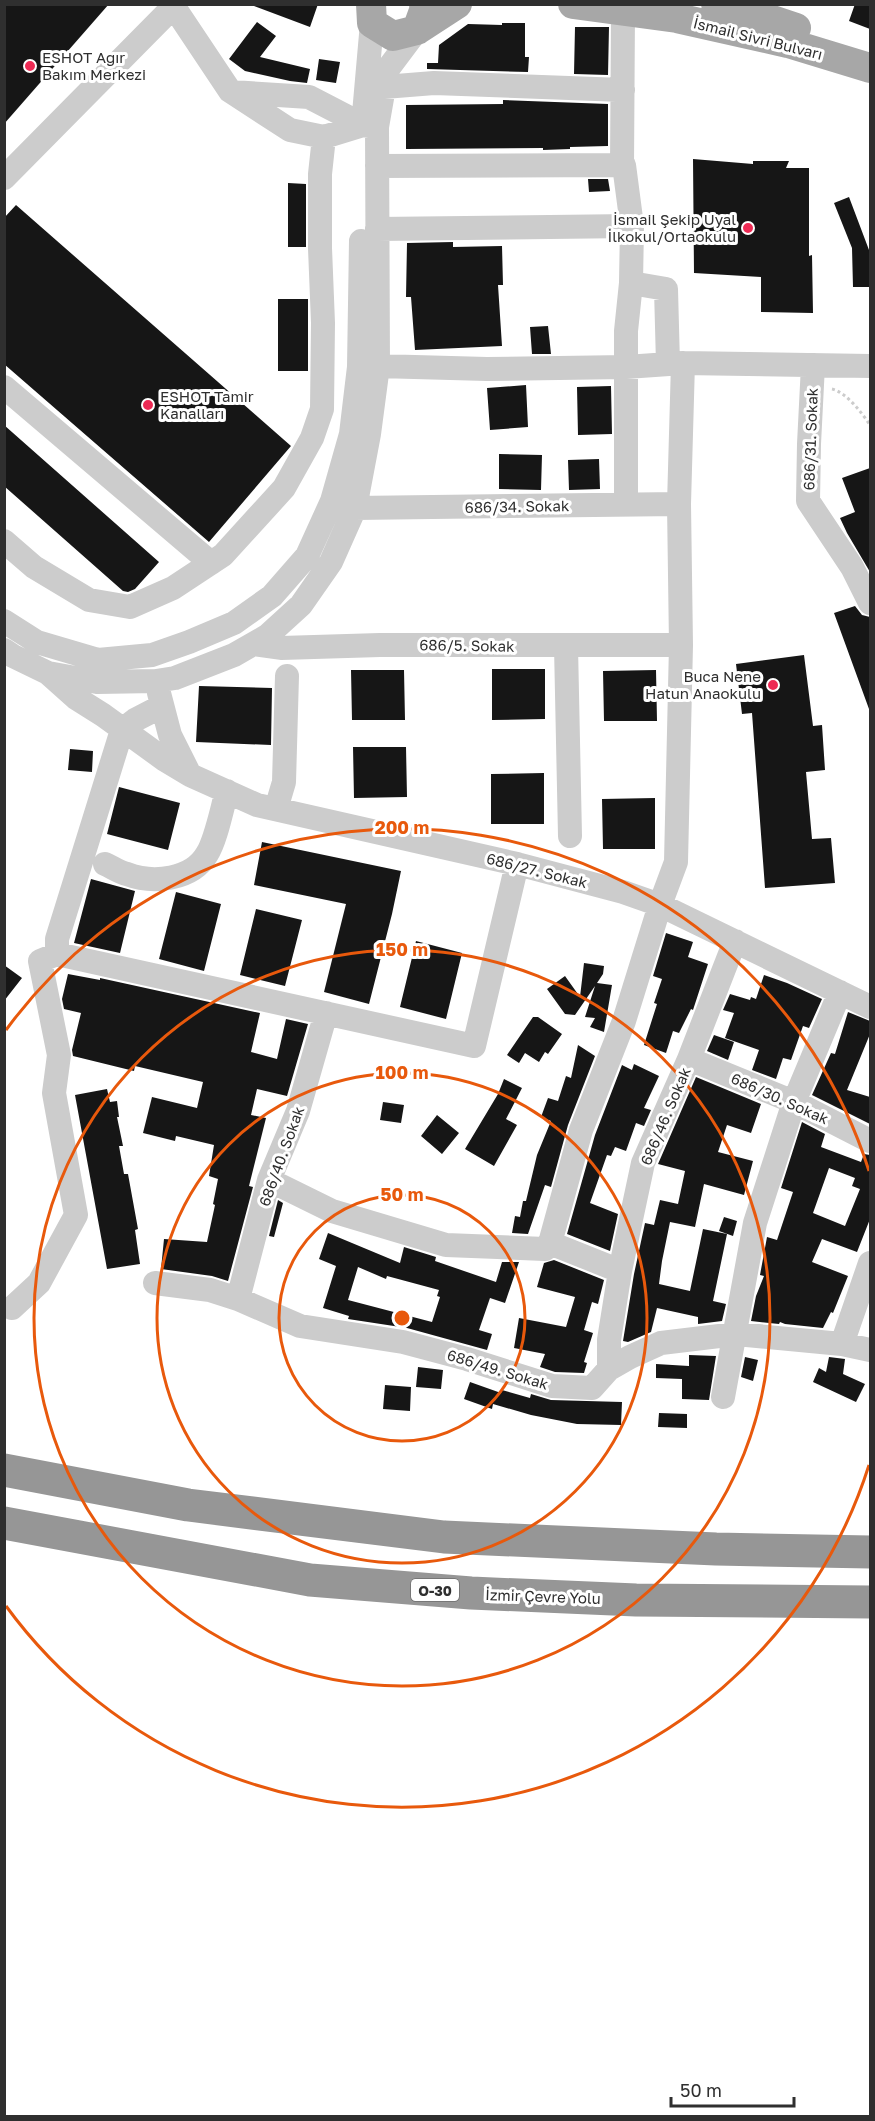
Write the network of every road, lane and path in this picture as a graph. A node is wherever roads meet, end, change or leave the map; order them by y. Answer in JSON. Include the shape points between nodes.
{"nodes":[{"id":1,"x":457,"y":4,"type":"edge"},
{"id":2,"x":573,"y":4,"type":"edge"},
{"id":3,"x":173,"y":5,"type":"edge"},
{"id":4,"x":728,"y":5,"type":"edge"},
{"id":5,"x":623,"y":11,"type":"junction"},
{"id":6,"x":371,"y":14,"type":"edge"},
{"id":7,"x":420,"y":17,"type":"edge"},
{"id":8,"x":870,"y":52,"type":"edge"},
{"id":9,"x":870,"y":68,"type":"edge"},
{"id":10,"x":384,"y":87,"type":"junction"},
{"id":11,"x":623,"y":90,"type":"junction"},
{"id":12,"x":230,"y":91,"type":"junction"},
{"id":13,"x":370,"y":126,"type":"junction"},
{"id":14,"x":324,"y":137,"type":"junction"},
{"id":15,"x":377,"y":166,"type":"junction"},
{"id":16,"x":622,"y":166,"type":"junction"},
{"id":17,"x":4,"y":178,"type":"edge"},
{"id":18,"x":632,"y":226,"type":"junction"},
{"id":19,"x":377,"y":229,"type":"junction"},
{"id":20,"x":631,"y":283,"type":"junction"},
{"id":21,"x":676,"y":364,"type":"junction"},
{"id":22,"x":378,"y":366,"type":"junction"},
{"id":23,"x":870,"y":366,"type":"edge"},
{"id":24,"x":626,"y":367,"type":"junction"},
{"id":25,"x":813,"y":376,"type":"junction"},
{"id":26,"x":4,"y":387,"type":"edge"},
{"id":27,"x":870,"y":425,"type":"edge"},
{"id":28,"x":626,"y":504,"type":"junction"},
{"id":29,"x":679,"y":504,"type":"junction"},
{"id":30,"x":354,"y":508,"type":"junction"},
{"id":31,"x":4,"y":541,"type":"edge"},
{"id":32,"x":211,"y":563,"type":"junction"},
{"id":33,"x":870,"y":603,"type":"edge"},
{"id":34,"x":4,"y":621,"type":"edge"},
{"id":35,"x":254,"y":644,"type":"junction"},
{"id":36,"x":681,"y":645,"type":"junction"},
{"id":37,"x":566,"y":646,"type":"junction"},
{"id":38,"x":4,"y":650,"type":"edge"},
{"id":39,"x":152,"y":655,"type":"junction"},
{"id":40,"x":97,"y":671,"type":"junction"},
{"id":41,"x":48,"y":673,"type":"junction"},
{"id":42,"x":287,"y":676,"type":"dead end"},
{"id":43,"x":156,"y":681,"type":"junction"},
{"id":44,"x":162,"y":706,"type":"junction"},
{"id":45,"x":103,"y":715,"type":"junction"},
{"id":46,"x":122,"y":730,"type":"junction"},
{"id":47,"x":190,"y":775,"type":"junction"},
{"id":48,"x":227,"y":791,"type":"junction"},
{"id":49,"x":276,"y":809,"type":"junction"},
{"id":50,"x":570,"y":836,"type":"dead end"},
{"id":51,"x":105,"y":864,"type":"dead end"},
{"id":52,"x":517,"y":864,"type":"junction"},
{"id":53,"x":660,"y":905,"type":"junction"},
{"id":54,"x":735,"y":941,"type":"junction"},
{"id":55,"x":57,"y":954,"type":"junction"},
{"id":56,"x":840,"y":992,"type":"junction"},
{"id":57,"x":870,"y":993,"type":"edge"},
{"id":58,"x":870,"y":1007,"type":"edge"},
{"id":59,"x":326,"y":1013,"type":"junction"},
{"id":60,"x":689,"y":1059,"type":"junction"},
{"id":61,"x":794,"y":1102,"type":"junction"},
{"id":62,"x":870,"y":1141,"type":"edge"},
{"id":63,"x":269,"y":1180,"type":"junction"},
{"id":64,"x":550,"y":1244,"type":"junction"},
{"id":65,"x":870,"y":1263,"type":"edge"},
{"id":66,"x":620,"y":1271,"type":"junction"},
{"id":67,"x":155,"y":1282,"type":"dead end"},
{"id":68,"x":238,"y":1299,"type":"junction"},
{"id":69,"x":12,"y":1308,"type":"dead end"},
{"id":70,"x":736,"y":1334,"type":"junction"},
{"id":71,"x":842,"y":1344,"type":"junction"},
{"id":72,"x":870,"y":1350,"type":"edge"},
{"id":73,"x":609,"y":1369,"type":"junction"},
{"id":74,"x":723,"y":1396,"type":"dead end"},
{"id":75,"x":4,"y":1470,"type":"edge"},
{"id":76,"x":4,"y":1523,"type":"edge"},
{"id":77,"x":870,"y":1552,"type":"edge"},
{"id":78,"x":870,"y":1602,"type":"edge"}],
"edges":[{"from":1,"to":7,"type":"main road"},
{"from":2,"to":5,"type":"main road","name":"İsmail Sivri Bulvarı"},
{"from":3,"to":12,"type":"street"},
{"from":3,"to":17,"type":"street"},
{"from":4,"to":8,"type":"main road","name":"İsmail Sivri Bulvarı"},
{"from":5,"to":9,"type":"main road","name":"İsmail Sivri Bulvarı","via":[[676,18],[788,43]]},
{"from":5,"to":11,"type":"street"},
{"from":6,"to":7,"type":"main road","via":[[393,36]]},
{"from":6,"to":13,"type":"street"},
{"from":7,"to":10,"type":"street","via":[[387,70]]},
{"from":10,"to":11,"type":"street","via":[[434,82]]},
{"from":10,"to":13,"type":"street"},
{"from":11,"to":16,"type":"street"},
{"from":12,"to":13,"type":"street","via":[[309,97]]},
{"from":12,"to":14,"type":"street","via":[[290,130]]},
{"from":13,"to":14,"type":"street"},
{"from":13,"to":15,"type":"street"},
{"from":13,"to":39,"type":"street","via":[[358,367],[351,434],[332,501],[306,556],[272,596],[234,623]]},
{"from":14,"to":32,"type":"street","via":[[320,195],[322,409],[312,438],[284,488],[223,555]]},
{"from":15,"to":16,"type":"street"},
{"from":15,"to":19,"type":"street"},
{"from":16,"to":18,"type":"street"},
{"from":18,"to":19,"type":"street"},
{"from":18,"to":20,"type":"street"},
{"from":19,"to":22,"type":"street"},
{"from":20,"to":21,"type":"street","via":[[666,289]]},
{"from":20,"to":24,"type":"street"},
{"from":21,"to":24,"type":"street"},
{"from":21,"to":25,"type":"street"},
{"from":21,"to":29,"type":"street"},
{"from":22,"to":24,"type":"street"},
{"from":22,"to":30,"type":"street"},
{"from":23,"to":25,"type":"street"},
{"from":24,"to":28,"type":"street"},
{"from":25,"to":27,"type":"path","via":[[854,405]]},
{"from":25,"to":33,"type":"street","name":"686/31. Sokak","via":[[808,501],[852,567]]},
{"from":26,"to":32,"type":"street"},
{"from":28,"to":29,"type":"street","name":"686/34. Sokak"},
{"from":28,"to":30,"type":"street","name":"686/34. Sokak"},
{"from":29,"to":36,"type":"street"},
{"from":30,"to":35,"type":"street","via":[[331,562],[301,605]]},
{"from":31,"to":32,"type":"street","via":[[34,567],[89,600],[130,607],[173,588]]},
{"from":34,"to":40,"type":"street"},
{"from":35,"to":37,"type":"street","name":"686/5. Sokak","via":[[281,648]]},
{"from":35,"to":43,"type":"street","via":[[184,674]]},
{"from":36,"to":37,"type":"street","name":"686/5. Sokak"},
{"from":36,"to":53,"type":"street","via":[[676,862]]},
{"from":37,"to":50,"type":"street"},
{"from":38,"to":41,"type":"street"},
{"from":39,"to":40,"type":"street"},
{"from":39,"to":43,"type":"street"},
{"from":40,"to":41,"type":"street"},
{"from":40,"to":43,"type":"street"},
{"from":40,"to":45,"type":"street","via":[[97,700]]},
{"from":41,"to":45,"type":"street","name":"686/27. Sokak"},
{"from":42,"to":49,"type":"street","via":[[284,782]]},
{"from":43,"to":44,"type":"street"},
{"from":44,"to":46,"type":"street"},
{"from":44,"to":47,"type":"street","via":[[170,735]]},
{"from":45,"to":46,"type":"street","name":"686/27. Sokak"},
{"from":46,"to":47,"type":"street","name":"686/27. Sokak"},
{"from":46,"to":55,"type":"street","via":[[57,939]]},
{"from":47,"to":48,"type":"street","name":"686/27. Sokak"},
{"from":48,"to":49,"type":"street","name":"686/27. Sokak"},
{"from":48,"to":51,"type":"street","via":[[209,852],[198,867],[170,878],[151,878],[128,875]]},
{"from":49,"to":52,"type":"street","name":"686/27. Sokak"},
{"from":52,"to":53,"type":"street","name":"686/27. Sokak"},
{"from":52,"to":59,"type":"street","via":[[474,1046]]},
{"from":53,"to":54,"type":"street","name":"686/27. Sokak"},
{"from":53,"to":64,"type":"street","via":[[624,1021],[581,1130]]},
{"from":54,"to":56,"type":"street","name":"686/27. Sokak"},
{"from":54,"to":60,"type":"street","name":"686/46. Sokak"},
{"from":55,"to":59,"type":"street"},
{"from":55,"to":69,"type":"street","via":[[40,962],[59,1055],[54,1093],[76,1215],[39,1282]]},
{"from":56,"to":58,"type":"street","name":"686/27. Sokak"},
{"from":56,"to":61,"type":"street"},
{"from":57,"to":58,"type":"street"},
{"from":59,"to":63,"type":"street","name":"686/40. Sokak","via":[[298,1111]]},
{"from":60,"to":61,"type":"street","name":"686/30. Sokak"},
{"from":60,"to":66,"type":"street","name":"686/46. Sokak","via":[[643,1163]]},
{"from":61,"to":62,"type":"street","name":"686/30. Sokak"},
{"from":61,"to":70,"type":"street","via":[[755,1223]]},
{"from":63,"to":64,"type":"street","via":[[332,1211],[446,1245],[545,1249]]},
{"from":63,"to":68,"type":"street","name":"686/40. Sokak"},
{"from":64,"to":66,"type":"street"},
{"from":65,"to":71,"type":"street"},
{"from":66,"to":73,"type":"street","name":"686/46. Sokak","via":[[609,1340]]},
{"from":67,"to":68,"type":"street","name":"686/49. Sokak","via":[[210,1290]]},
{"from":68,"to":73,"type":"street","name":"686/49. Sokak","via":[[300,1326],[404,1342],[552,1386],[592,1388]]},
{"from":70,"to":71,"type":"street","name":"686/49. Sokak"},
{"from":70,"to":73,"type":"street","name":"686/49. Sokak","via":[[661,1343]]},
{"from":70,"to":74,"type":"street"},
{"from":71,"to":72,"type":"street","name":"686/49. Sokak"},
{"from":75,"to":77,"type":"highway","via":[[188,1505],[444,1537]]},
{"from":76,"to":78,"type":"highway","name":"İzmir Çevre Yolu","number":"O-30","via":[[322,1581],[624,1600]]}]}
